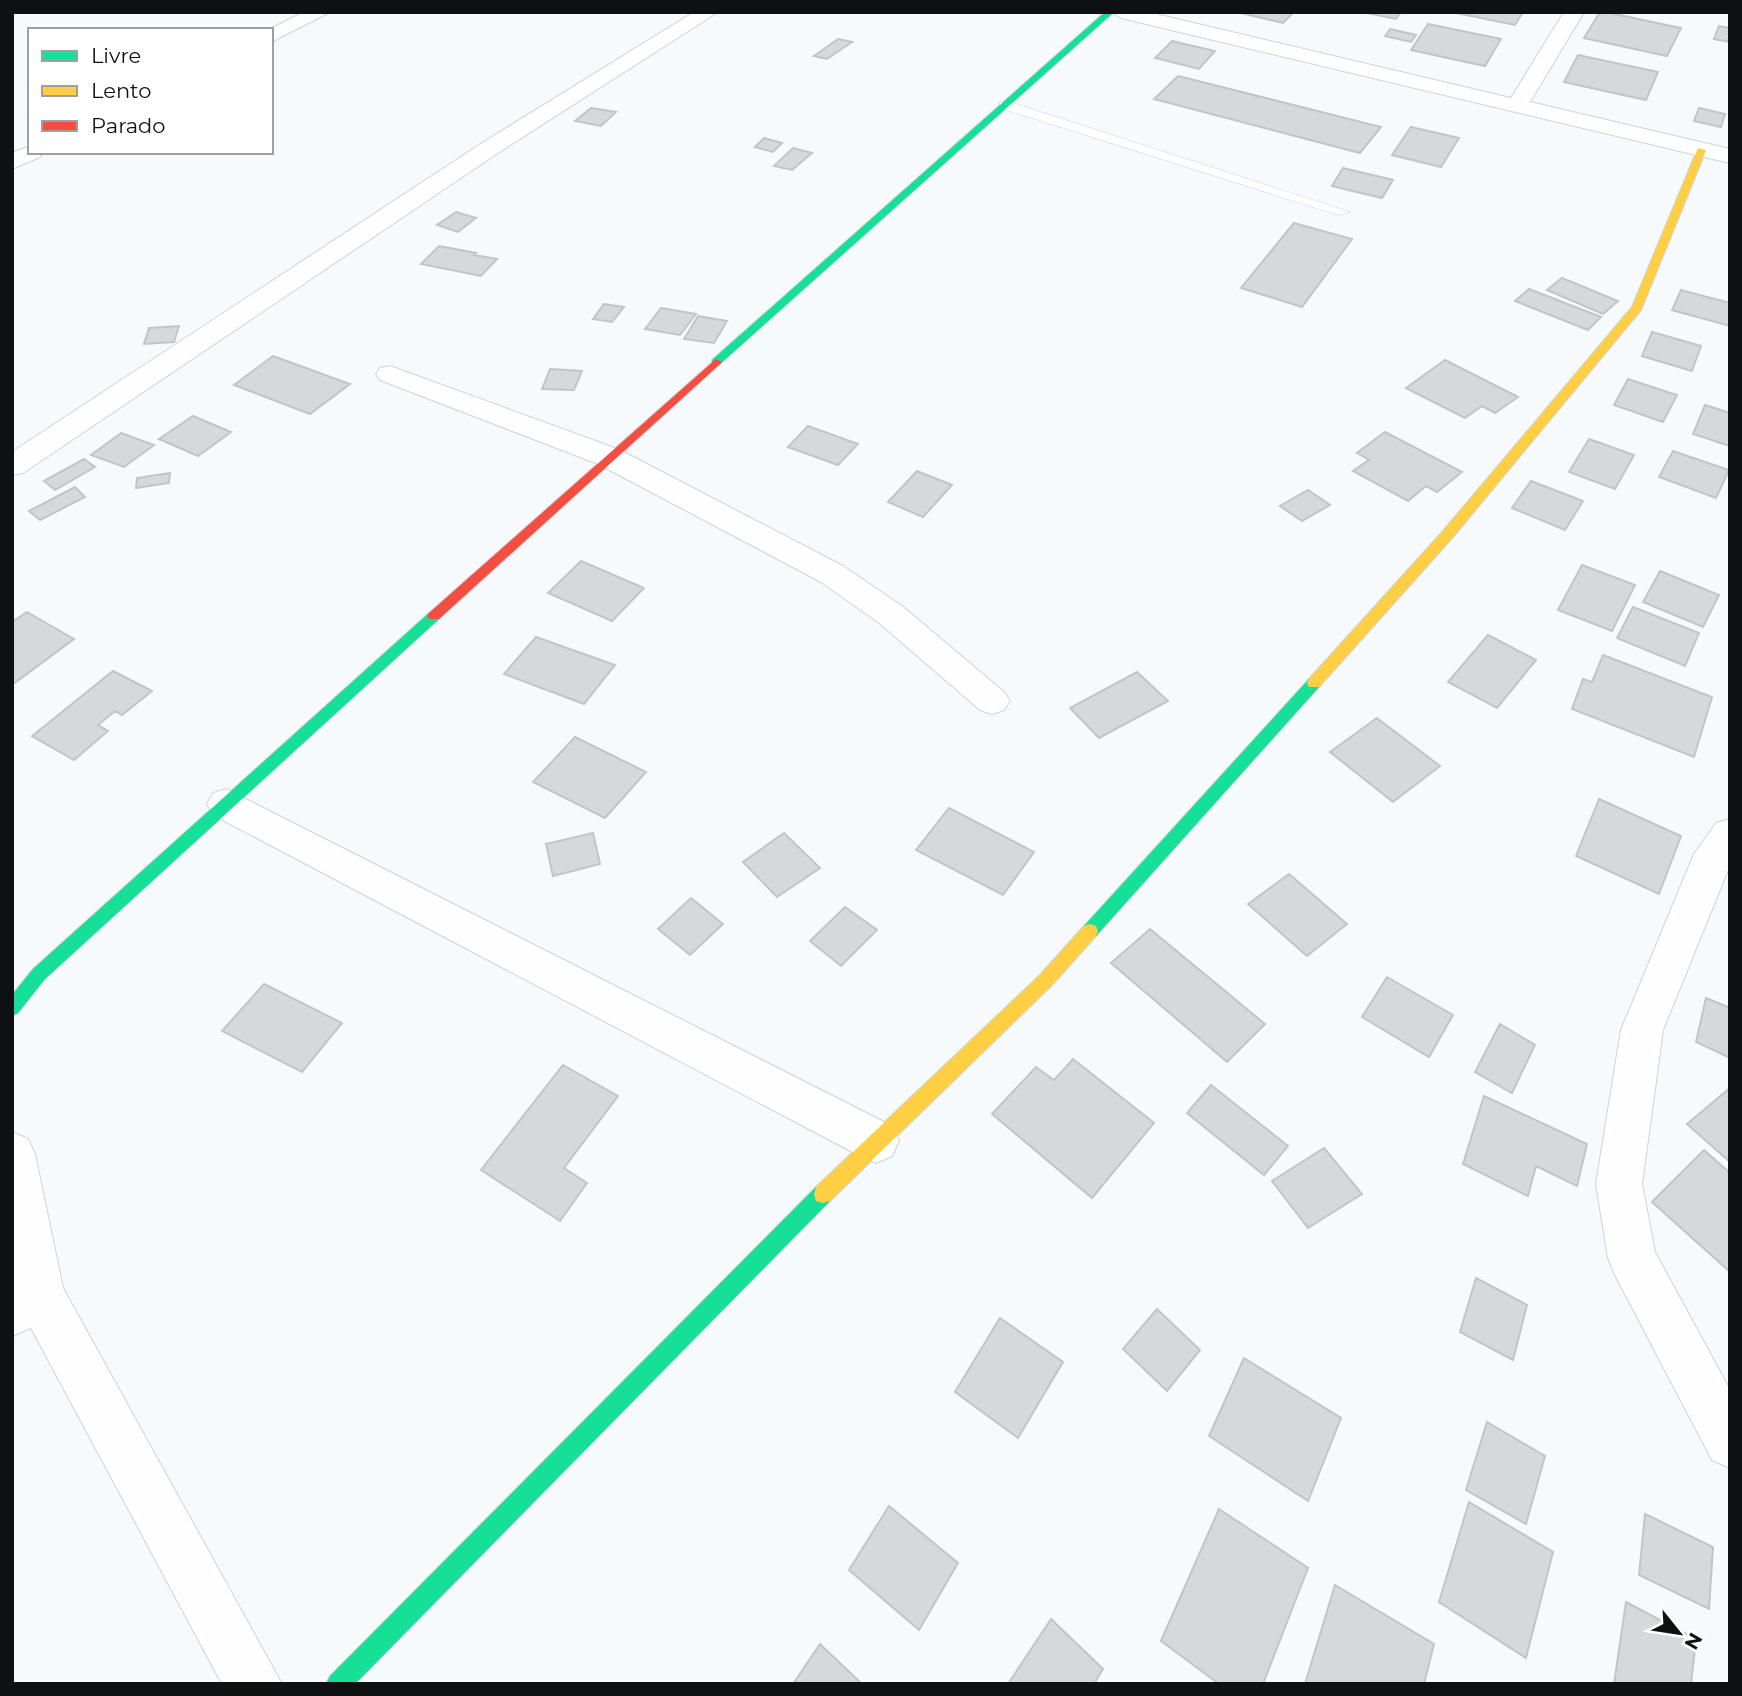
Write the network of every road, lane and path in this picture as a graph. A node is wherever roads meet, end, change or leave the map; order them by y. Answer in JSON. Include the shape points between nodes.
{"nodes":[{"id":1,"x":320,"y":12,"type":"edge"},
{"id":2,"x":708,"y":12,"type":"edge"},
{"id":3,"x":1574,"y":12,"type":"edge"},
{"id":4,"x":1123,"y":13,"type":"edge"},
{"id":5,"x":273,"y":35,"type":"edge"},
{"id":6,"x":1005,"y":105,"type":"junction"},
{"id":7,"x":1517,"y":106,"type":"junction"},
{"id":8,"x":1701,"y":150,"type":"junction"},
{"id":9,"x":28,"y":154,"type":"edge"},
{"id":10,"x":1730,"y":156,"type":"edge"},
{"id":11,"x":12,"y":162,"type":"edge"},
{"id":12,"x":1343,"y":212,"type":"dead end"},
{"id":13,"x":390,"y":374,"type":"dead end"},
{"id":14,"x":609,"y":457,"type":"junction"},
{"id":15,"x":12,"y":466,"type":"edge"},
{"id":16,"x":992,"y":701,"type":"dead end"},
{"id":17,"x":226,"y":804,"type":"junction"},
{"id":18,"x":1730,"y":835,"type":"edge"},
{"id":19,"x":12,"y":1008,"type":"edge"},
{"id":20,"x":876,"y":1141,"type":"junction"},
{"id":21,"x":12,"y":1154,"type":"edge"},
{"id":22,"x":26,"y":1303,"type":"edge"},
{"id":23,"x":1730,"y":1442,"type":"edge"},
{"id":24,"x":253,"y":1684,"type":"edge"},
{"id":25,"x":338,"y":1684,"type":"edge"}],
"edges":[{"from":1,"to":5,"type":"street"},
{"from":2,"to":15,"type":"street","via":[[490,148]]},
{"from":3,"to":7,"type":"street"},
{"from":4,"to":6,"type":"street"},
{"from":4,"to":7,"type":"street"},
{"from":6,"to":12,"type":"lane"},
{"from":6,"to":14,"type":"street"},
{"from":7,"to":8,"type":"street"},
{"from":8,"to":10,"type":"street"},
{"from":8,"to":20,"type":"street","via":[[1637,308],[1620,329],[1448,534],[1045,981]]},
{"from":9,"to":11,"type":"street"},
{"from":13,"to":14,"type":"street"},
{"from":14,"to":16,"type":"street","via":[[832,574],[890,614]]},
{"from":14,"to":17,"type":"street"},
{"from":17,"to":19,"type":"street","via":[[39,974]]},
{"from":17,"to":20,"type":"street"},
{"from":18,"to":23,"type":"street","via":[[1708,865],[1643,1030],[1619,1184],[1632,1258]]},
{"from":20,"to":25,"type":"street"},
{"from":21,"to":22,"type":"street"},
{"from":22,"to":24,"type":"street"}]}
